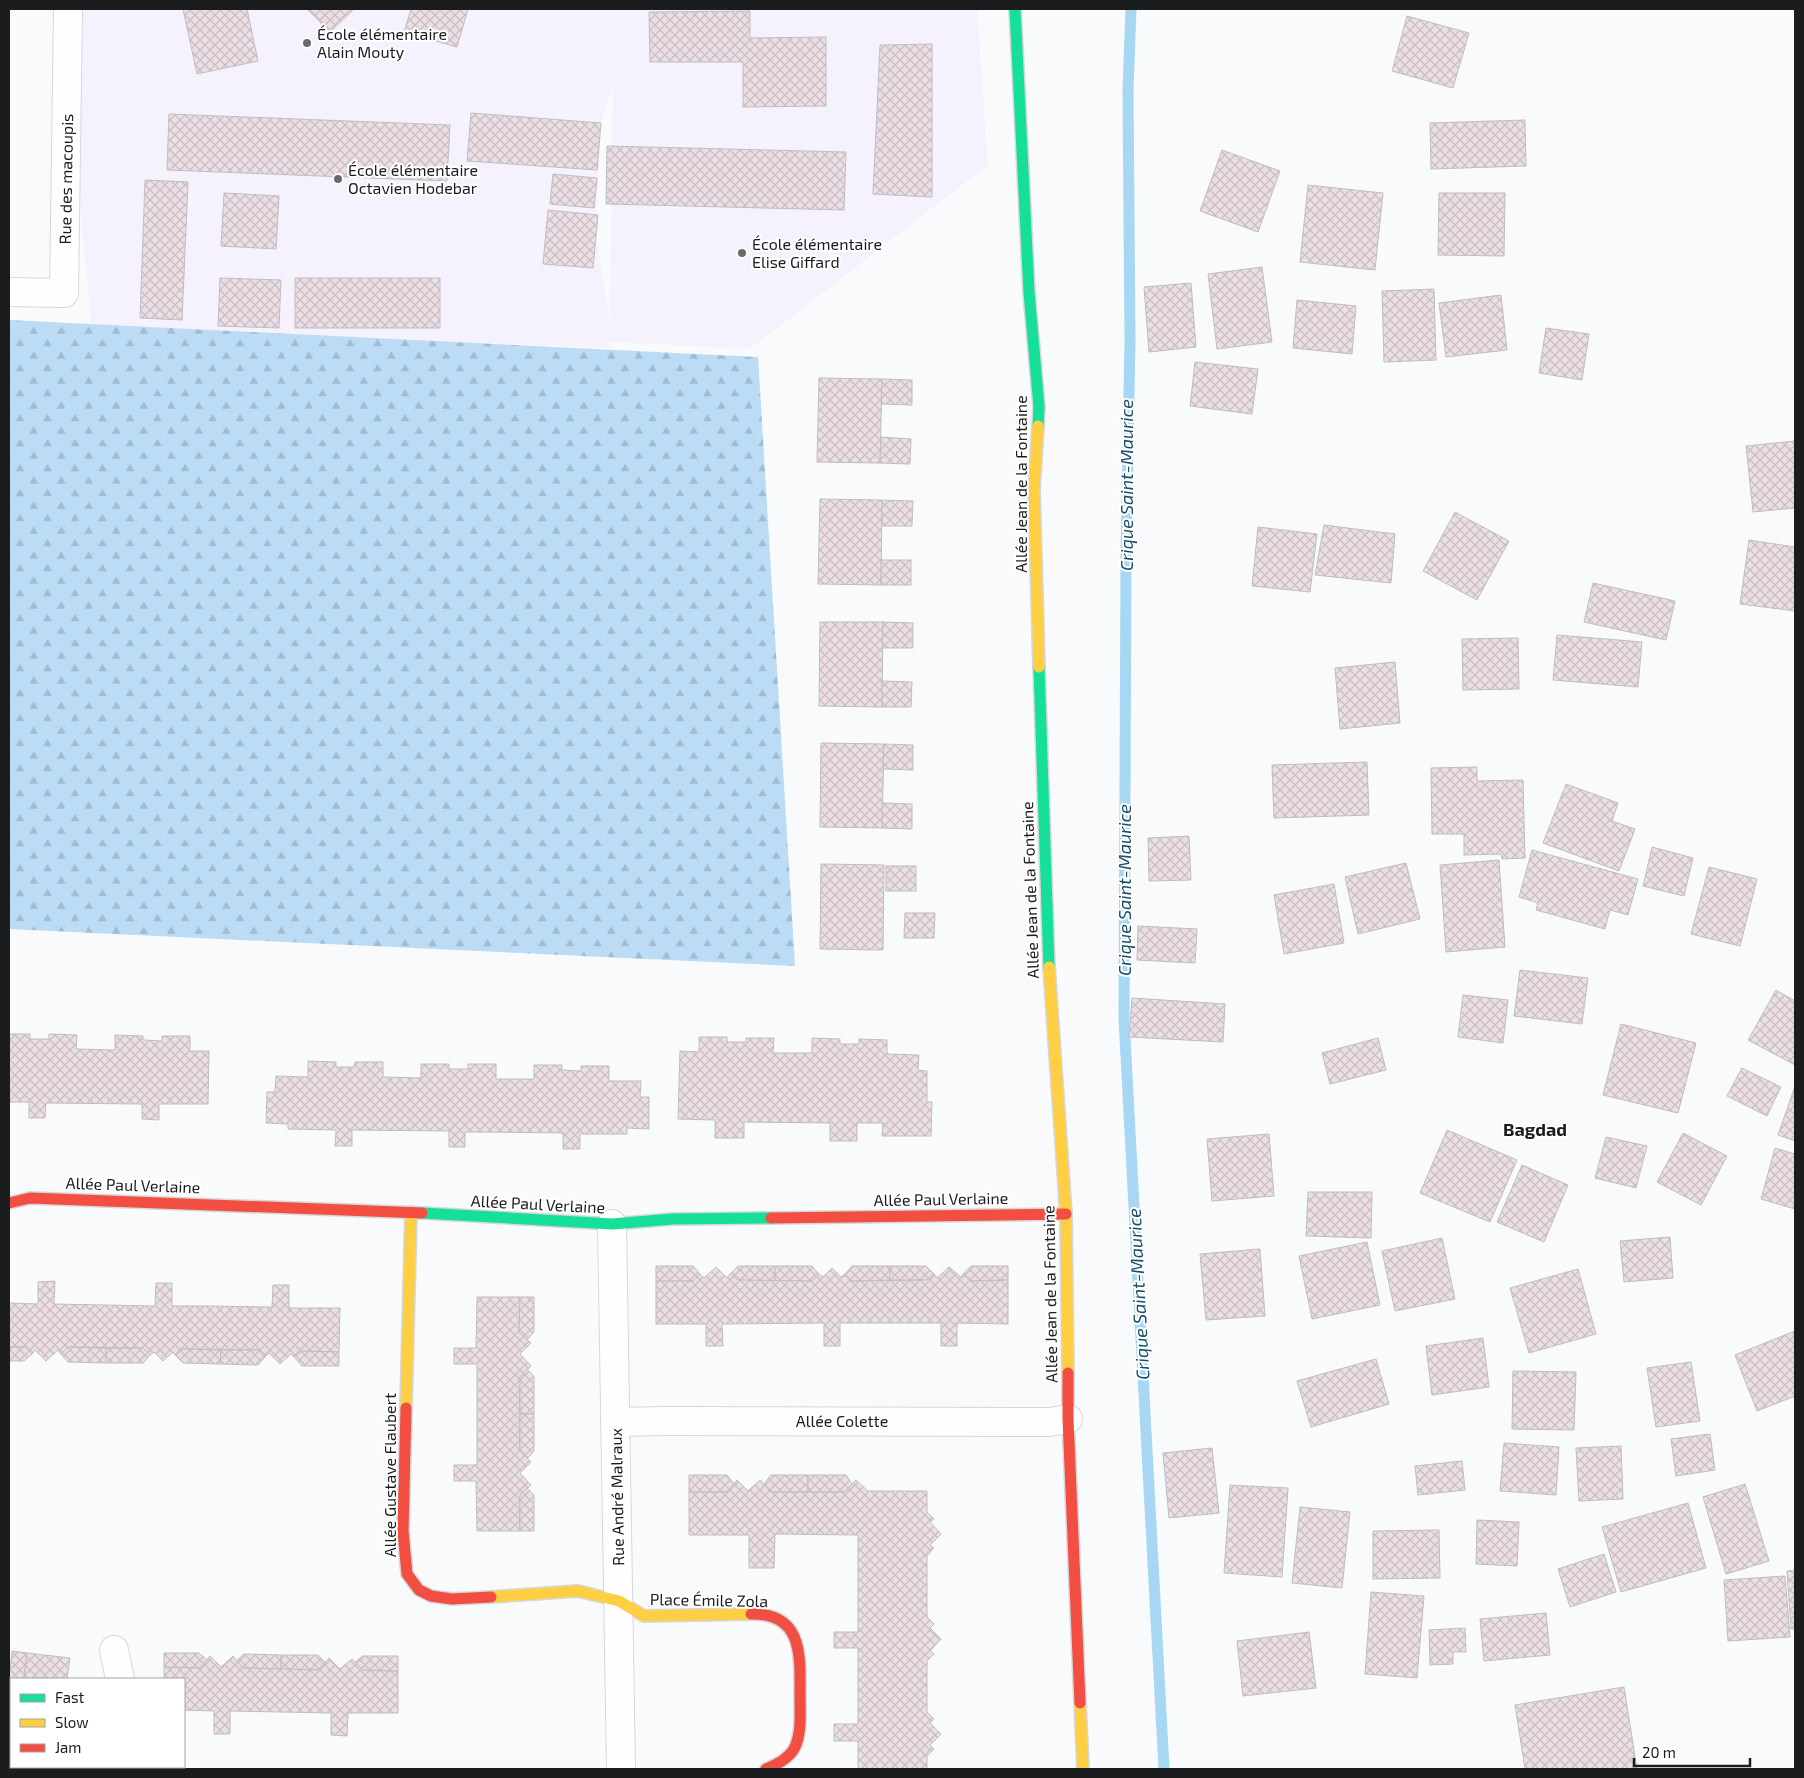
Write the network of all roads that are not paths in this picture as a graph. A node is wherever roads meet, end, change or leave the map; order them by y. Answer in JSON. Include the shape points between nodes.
{"nodes":[{"id":1,"x":68,"y":9,"type":"edge"},
{"id":2,"x":1015,"y":9,"type":"edge"},
{"id":3,"x":9,"y":292,"type":"edge"},
{"id":4,"x":9,"y":1203,"type":"edge"},
{"id":5,"x":411,"y":1212,"type":"junction"},
{"id":6,"x":1066,"y":1214,"type":"junction"},
{"id":7,"x":612,"y":1224,"type":"junction"},
{"id":8,"x":1068,"y":1419,"type":"junction"},
{"id":9,"x":615,"y":1422,"type":"junction"},
{"id":10,"x":619,"y":1601,"type":"junction"},
{"id":11,"x":114,"y":1650,"type":"dead end"},
{"id":12,"x":120,"y":1678,"type":"edge"},
{"id":13,"x":621,"y":1769,"type":"edge"},
{"id":14,"x":766,"y":1769,"type":"edge"},
{"id":15,"x":1083,"y":1769,"type":"edge"}],
"edges":[{"from":1,"to":3,"type":"street","name":"Rue des macoupis","via":[[64,293]]},
{"from":2,"to":6,"type":"street","name":"Allée Jean de la Fontaine","via":[[1029,292],[1039,407],[1034,488],[1043,808],[1049,981]]},
{"from":4,"to":5,"type":"street","name":"Allée Paul Verlaine","via":[[30,1198]]},
{"from":5,"to":7,"type":"street","name":"Allée Paul Verlaine"},
{"from":5,"to":10,"type":"street","name":"Allée Gustave Flaubert","via":[[403,1531],[407,1574],[419,1590],[431,1596],[452,1599],[578,1590]]},
{"from":6,"to":7,"type":"street","name":"Allée Paul Verlaine","via":[[673,1220]]},
{"from":6,"to":8,"type":"street","name":"Allée Jean de la Fontaine"},
{"from":7,"to":9,"type":"street","name":"Rue André Malraux"},
{"from":8,"to":9,"type":"street","name":"Allée Colette","via":[[1049,1422]]},
{"from":8,"to":15,"type":"street","name":"Allée Jean de la Fontaine"},
{"from":9,"to":10,"type":"street","name":"Rue André Malraux"},
{"from":10,"to":13,"type":"street","name":"Rue André Malraux"},
{"from":10,"to":14,"type":"street","name":"Place Émile Zola","via":[[644,1616],[759,1614],[773,1616],[789,1628],[799,1648],[799,1736],[794,1749],[783,1760]]},
{"from":11,"to":12,"type":"street"}]}
